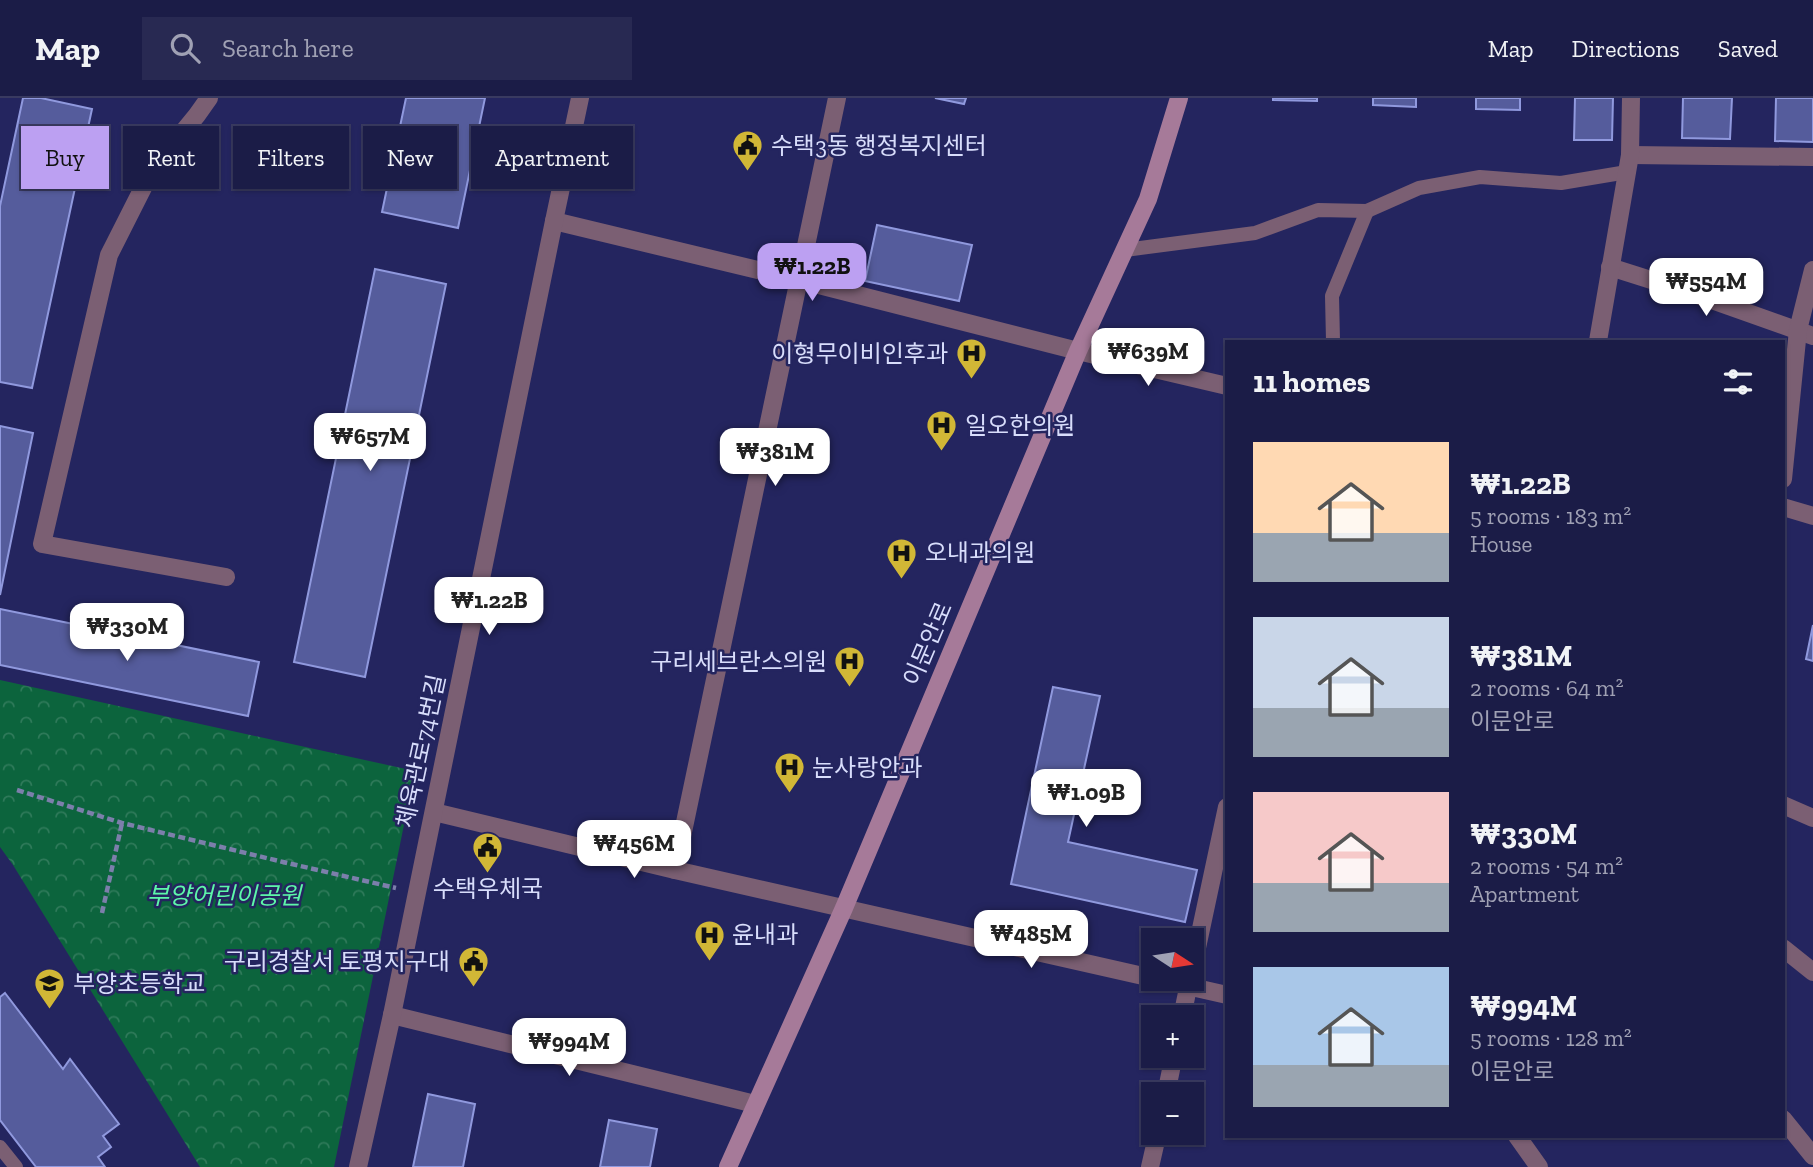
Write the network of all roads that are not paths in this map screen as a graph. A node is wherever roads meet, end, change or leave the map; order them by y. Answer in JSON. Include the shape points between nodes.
{"nodes":[{"id":1,"x":209,"y":98,"type":"edge"},
{"id":2,"x":580,"y":98,"type":"edge"},
{"id":3,"x":837,"y":98,"type":"edge"},
{"id":4,"x":1179,"y":98,"type":"edge"},
{"id":5,"x":1631,"y":98,"type":"edge"},
{"id":6,"x":1813,"y":157,"type":"edge"},
{"id":7,"x":1629,"y":164,"type":"junction"},
{"id":8,"x":1367,"y":211,"type":"junction"},
{"id":9,"x":554,"y":221,"type":"junction"},
{"id":10,"x":1125,"y":250,"type":"junction"},
{"id":11,"x":1611,"y":267,"type":"junction"},
{"id":12,"x":1813,"y":270,"type":"edge"},
{"id":13,"x":799,"y":280,"type":"junction"},
{"id":14,"x":1806,"y":333,"type":"edge"},
{"id":15,"x":1333,"y":340,"type":"edge"},
{"id":16,"x":1598,"y":340,"type":"edge"},
{"id":17,"x":1078,"y":351,"type":"junction"},
{"id":18,"x":1225,"y":386,"type":"edge"},
{"id":19,"x":1785,"y":466,"type":"edge"},
{"id":20,"x":1785,"y":508,"type":"edge"},
{"id":21,"x":1813,"y":516,"type":"edge"},
{"id":22,"x":226,"y":577,"type":"dead end"},
{"id":23,"x":1785,"y":806,"type":"edge"},
{"id":24,"x":434,"y":812,"type":"junction"},
{"id":25,"x":1225,"y":816,"type":"edge"},
{"id":26,"x":1813,"y":818,"type":"edge"},
{"id":27,"x":675,"y":870,"type":"junction"},
{"id":28,"x":844,"y":908,"type":"junction"},
{"id":29,"x":1201,"y":928,"type":"edge"},
{"id":30,"x":1785,"y":950,"type":"edge"},
{"id":31,"x":1141,"y":969,"type":"edge"},
{"id":32,"x":1813,"y":972,"type":"edge"},
{"id":33,"x":1204,"y":985,"type":"edge"},
{"id":34,"x":1225,"y":994,"type":"edge"},
{"id":35,"x":392,"y":1015,"type":"junction"},
{"id":36,"x":755,"y":1104,"type":"junction"},
{"id":37,"x":1785,"y":1121,"type":"edge"},
{"id":38,"x":1518,"y":1138,"type":"edge"},
{"id":39,"x":1155,"y":1145,"type":"edge"},
{"id":40,"x":0,"y":1147,"type":"edge"},
{"id":41,"x":1813,"y":1156,"type":"edge"},
{"id":42,"x":16,"y":1167,"type":"edge"},
{"id":43,"x":358,"y":1167,"type":"edge"},
{"id":44,"x":728,"y":1167,"type":"edge"},
{"id":45,"x":1150,"y":1167,"type":"edge"},
{"id":46,"x":1539,"y":1167,"type":"edge"}],
"edges":[{"from":1,"to":22,"type":"street","via":[[152,170],[108,255],[42,544]]},
{"from":2,"to":9,"type":"street","name":"체육관로74번길"},
{"from":3,"to":13,"type":"street"},
{"from":4,"to":10,"type":"street","name":"이문안로","via":[[1148,199]]},
{"from":5,"to":7,"type":"street"},
{"from":6,"to":7,"type":"street"},
{"from":7,"to":8,"type":"lane","via":[[1561,183],[1480,177],[1419,188]]},
{"from":7,"to":11,"type":"street"},
{"from":8,"to":10,"type":"lane","via":[[1318,210],[1255,233]]},
{"from":8,"to":15,"type":"lane","via":[[1332,296]]},
{"from":9,"to":13,"type":"street"},
{"from":9,"to":24,"type":"street","name":"체육관로74번길"},
{"from":10,"to":17,"type":"street","name":"이문안로"},
{"from":11,"to":14,"type":"street"},
{"from":11,"to":16,"type":"street"},
{"from":12,"to":14,"type":"street"},
{"from":13,"to":17,"type":"street"},
{"from":13,"to":27,"type":"street"},
{"from":14,"to":19,"type":"street"},
{"from":17,"to":18,"type":"street"},
{"from":17,"to":28,"type":"street","name":"이문안로"},
{"from":20,"to":21,"type":"street"},
{"from":23,"to":26,"type":"street"},
{"from":24,"to":27,"type":"street"},
{"from":24,"to":35,"type":"street","name":"체육관로74번길"},
{"from":25,"to":29,"type":"street"},
{"from":27,"to":28,"type":"street"},
{"from":28,"to":31,"type":"street"},
{"from":28,"to":36,"type":"street","name":"이문안로"},
{"from":30,"to":32,"type":"street"},
{"from":33,"to":34,"type":"street"},
{"from":35,"to":36,"type":"street"},
{"from":35,"to":43,"type":"street","name":"체육관로74번길"},
{"from":36,"to":44,"type":"street","name":"이문안로"},
{"from":37,"to":41,"type":"street"},
{"from":38,"to":46,"type":"street"},
{"from":39,"to":45,"type":"street"},
{"from":40,"to":42,"type":"lane"}]}
